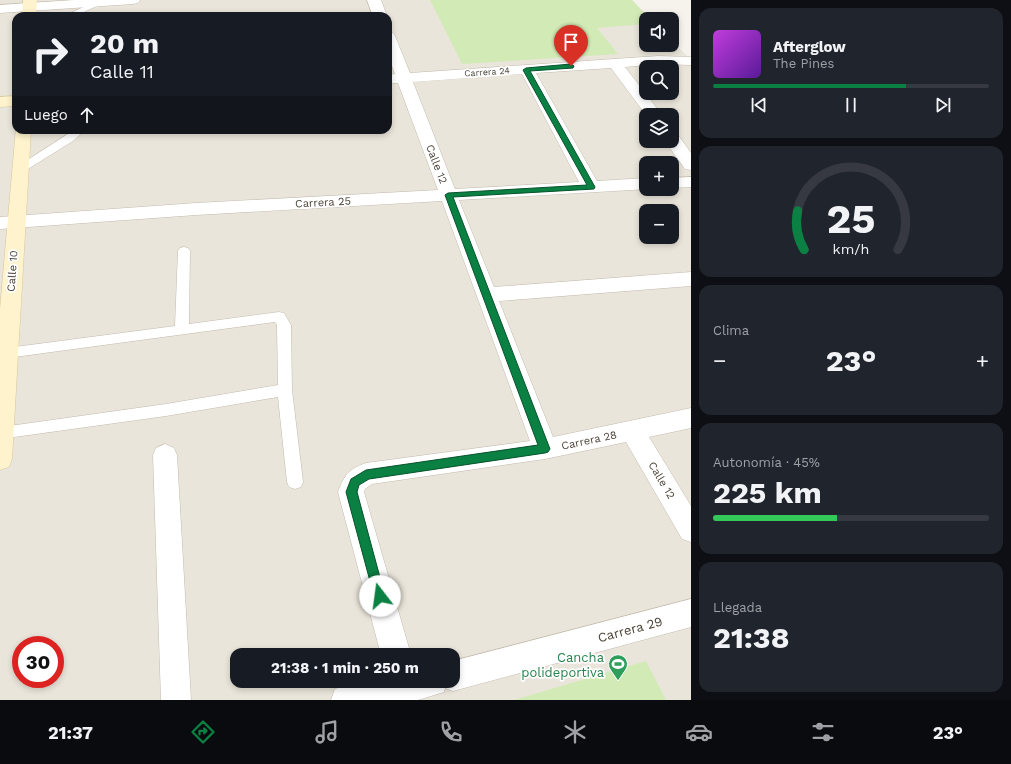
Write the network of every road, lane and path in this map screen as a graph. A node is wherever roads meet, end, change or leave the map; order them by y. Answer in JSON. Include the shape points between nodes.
{"nodes":[{"id":1,"x":133,"y":0,"type":"edge"},
{"id":2,"x":374,"y":0,"type":"edge"},
{"id":3,"x":104,"y":2,"type":"junction"},
{"id":4,"x":30,"y":8,"type":"edge"},
{"id":5,"x":0,"y":9,"type":"edge"},
{"id":6,"x":78,"y":12,"type":"edge"},
{"id":7,"x":378,"y":12,"type":"edge"},
{"id":8,"x":392,"y":58,"type":"edge"},
{"id":9,"x":691,"y":61,"type":"edge"},
{"id":10,"x":615,"y":63,"type":"junction"},
{"id":11,"x":526,"y":70,"type":"junction"},
{"id":12,"x":396,"y":79,"type":"edge"},
{"id":13,"x":12,"y":101,"type":"edge"},
{"id":14,"x":0,"y":102,"type":"edge"},
{"id":15,"x":649,"y":108,"type":"edge"},
{"id":16,"x":23,"y":134,"type":"edge"},
{"id":17,"x":75,"y":134,"type":"edge"},
{"id":18,"x":679,"y":148,"type":"edge"},
{"id":19,"x":691,"y":165,"type":"edge"},
{"id":20,"x":19,"y":170,"type":"junction"},
{"id":21,"x":691,"y":182,"type":"edge"},
{"id":22,"x":679,"y":183,"type":"edge"},
{"id":23,"x":639,"y":184,"type":"edge"},
{"id":24,"x":591,"y":187,"type":"junction"},
{"id":25,"x":448,"y":195,"type":"junction"},
{"id":26,"x":8,"y":222,"type":"edge"},
{"id":27,"x":184,"y":251,"type":"dead end"},
{"id":28,"x":691,"y":278,"type":"edge"},
{"id":29,"x":486,"y":295,"type":"junction"},
{"id":30,"x":5,"y":319,"type":"edge"},
{"id":31,"x":182,"y":330,"type":"junction"},
{"id":32,"x":7,"y":353,"type":"junction"},
{"id":33,"x":285,"y":390,"type":"junction"},
{"id":34,"x":691,"y":418,"type":"edge"},
{"id":35,"x":632,"y":431,"type":"junction"},
{"id":36,"x":1,"y":433,"type":"edge"},
{"id":37,"x":545,"y":449,"type":"junction"},
{"id":38,"x":165,"y":455,"type":"dead end"},
{"id":39,"x":0,"y":460,"type":"edge"},
{"id":40,"x":295,"y":482,"type":"dead end"},
{"id":41,"x":691,"y":530,"type":"edge"},
{"id":42,"x":691,"y":613,"type":"edge"},
{"id":43,"x":394,"y":648,"type":"edge"},
{"id":44,"x":460,"y":674,"type":"edge"},
{"id":45,"x":405,"y":690,"type":"edge"},
{"id":46,"x":176,"y":700,"type":"edge"},
{"id":47,"x":346,"y":700,"type":"edge"}],
"edges":[{"from":1,"to":3,"type":"street"},
{"from":2,"to":7,"type":"street"},
{"from":3,"to":4,"type":"street"},
{"from":3,"to":6,"type":"lane"},
{"from":4,"to":5,"type":"street"},
{"from":8,"to":12,"type":"street","name":"Calle 12"},
{"from":9,"to":10,"type":"street","name":"Carrera 24"},
{"from":10,"to":11,"type":"street","name":"Carrera 24"},
{"from":10,"to":15,"type":"street"},
{"from":11,"to":12,"type":"street","name":"Carrera 24"},
{"from":11,"to":24,"type":"street"},
{"from":12,"to":25,"type":"street","name":"Calle 12"},
{"from":13,"to":14,"type":"main road"},
{"from":16,"to":20,"type":"main road","name":"Calle 10"},
{"from":17,"to":20,"type":"lane"},
{"from":18,"to":19,"type":"street"},
{"from":20,"to":26,"type":"main road","name":"Calle 10"},
{"from":21,"to":22,"type":"street"},
{"from":23,"to":24,"type":"street","name":"Carrera 25"},
{"from":24,"to":25,"type":"street","name":"Carrera 25"},
{"from":25,"to":26,"type":"street","name":"Carrera 25"},
{"from":25,"to":29,"type":"street","name":"Calle 12"},
{"from":26,"to":30,"type":"main road","name":"Calle 10"},
{"from":27,"to":31,"type":"lane"},
{"from":28,"to":29,"type":"street"},
{"from":29,"to":37,"type":"street","name":"Calle 12"},
{"from":30,"to":32,"type":"main road","name":"Calle 10"},
{"from":31,"to":32,"type":"lane"},
{"from":31,"to":33,"type":"lane","via":[[279,317],[284,325]]},
{"from":32,"to":36,"type":"main road","name":"Calle 10"},
{"from":33,"to":36,"type":"lane"},
{"from":33,"to":40,"type":"lane"},
{"from":34,"to":35,"type":"street","name":"Carrera 28"},
{"from":35,"to":37,"type":"street","name":"Carrera 28"},
{"from":35,"to":41,"type":"street","name":"Calle 12"},
{"from":36,"to":39,"type":"main road","name":"Calle 10"},
{"from":37,"to":43,"type":"street","name":"Carrera 28","via":[[366,474],[355,482],[351,492]]},
{"from":38,"to":46,"type":"street"},
{"from":42,"to":44,"type":"street","name":"Carrera 29"},
{"from":45,"to":47,"type":"street"}]}
